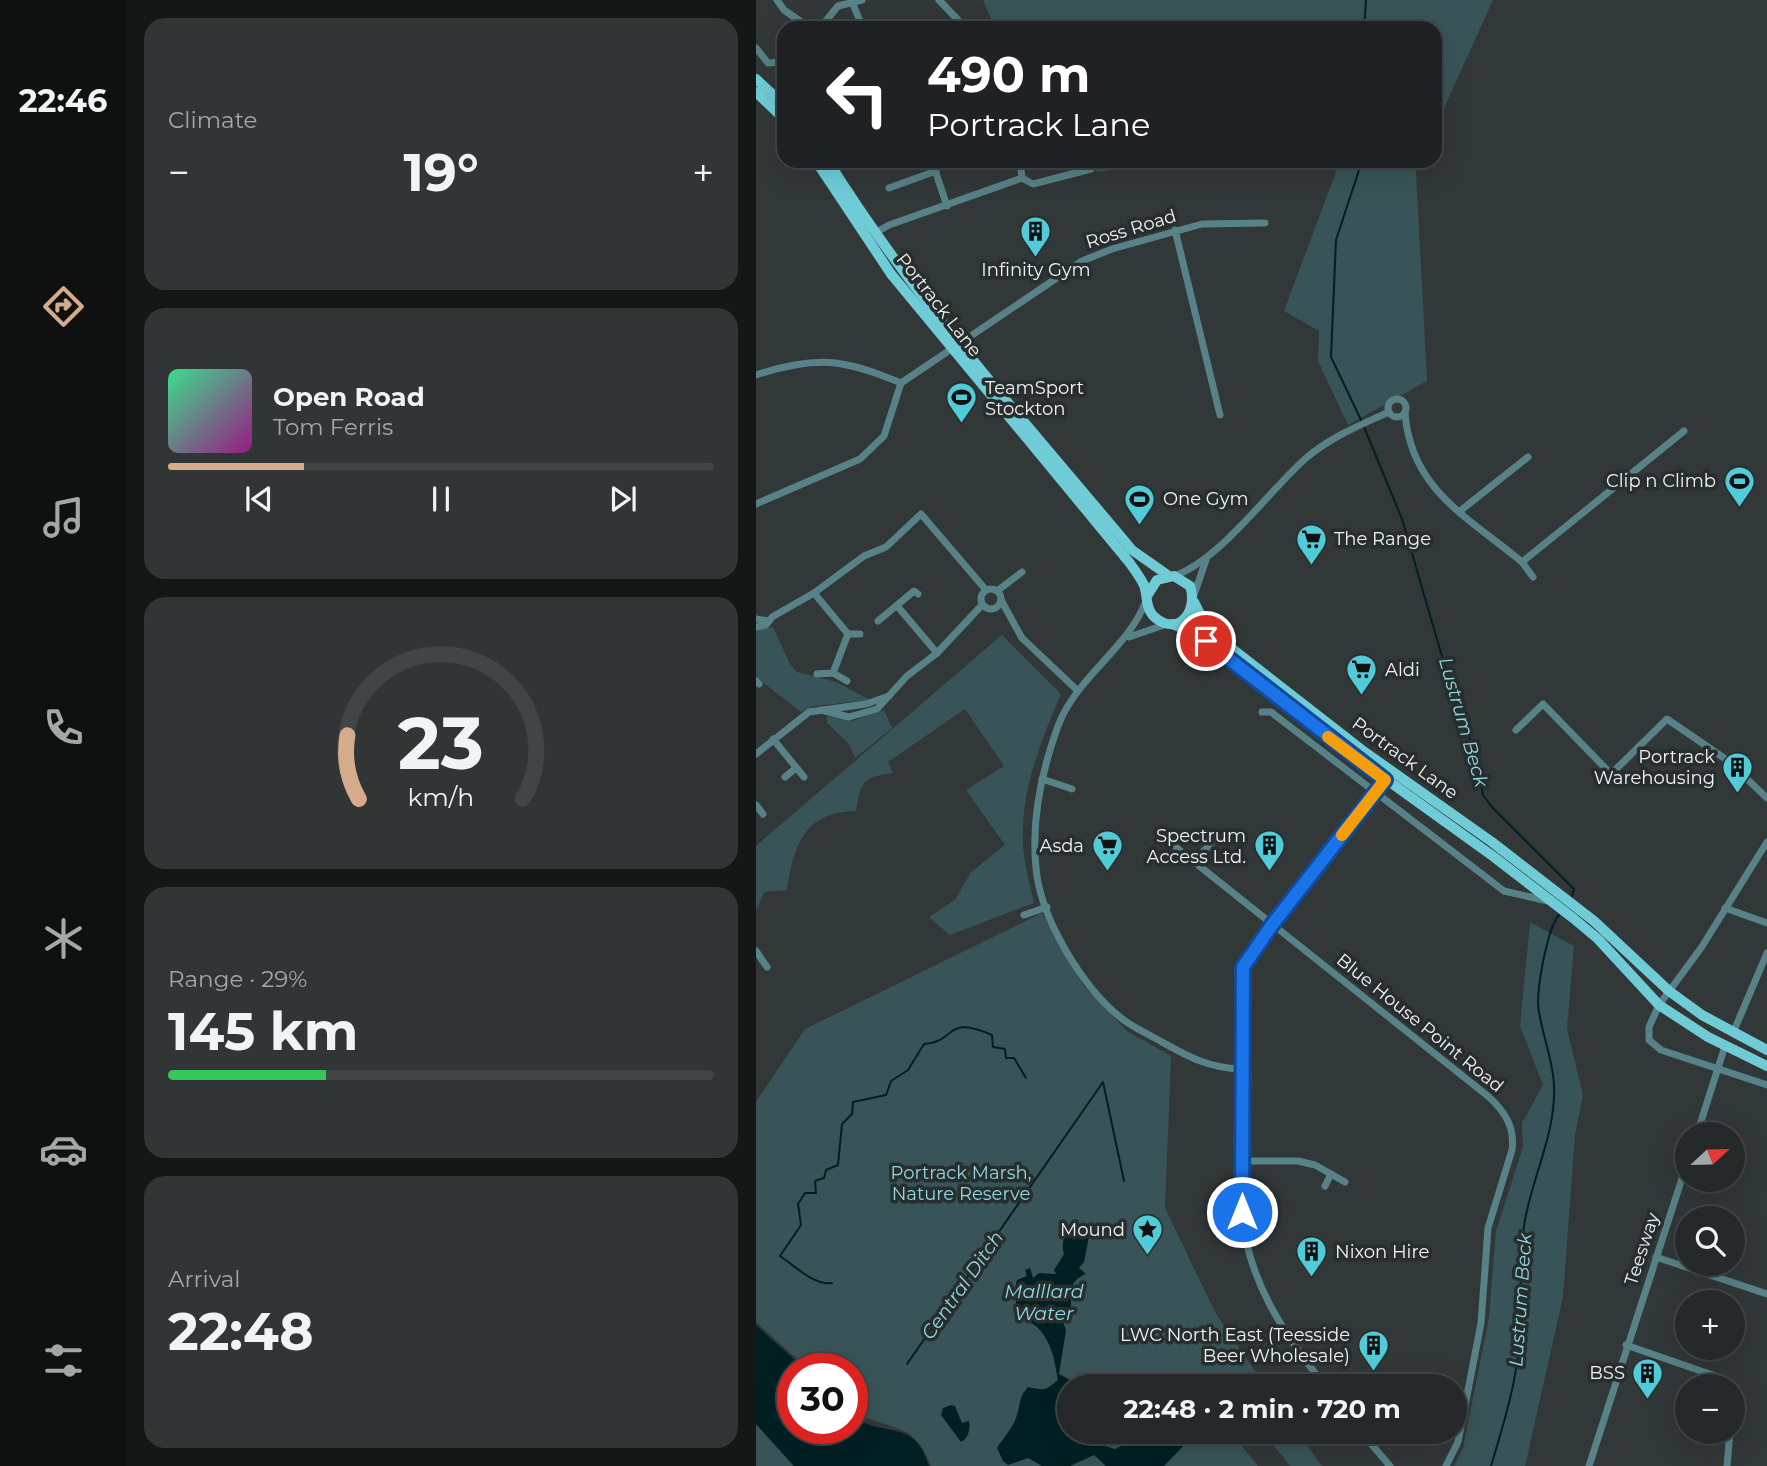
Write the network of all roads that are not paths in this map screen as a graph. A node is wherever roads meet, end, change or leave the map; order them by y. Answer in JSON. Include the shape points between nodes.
{"nodes":[{"id":1,"x":777,"y":0,"type":"edge"},
{"id":2,"x":862,"y":0,"type":"edge"},
{"id":3,"x":939,"y":0,"type":"edge"},
{"id":4,"x":852,"y":2,"type":"junction"},
{"id":5,"x":800,"y":21,"type":"edge"},
{"id":6,"x":826,"y":21,"type":"edge"},
{"id":7,"x":860,"y":21,"type":"edge"},
{"id":8,"x":958,"y":21,"type":"edge"},
{"id":9,"x":756,"y":48,"type":"edge"},
{"id":10,"x":777,"y":62,"type":"edge"},
{"id":11,"x":756,"y":79,"type":"edge"},
{"id":12,"x":756,"y":93,"type":"edge"},
{"id":13,"x":777,"y":98,"type":"edge"},
{"id":14,"x":777,"y":112,"type":"edge"},
{"id":15,"x":820,"y":168,"type":"edge"},
{"id":16,"x":832,"y":168,"type":"edge"},
{"id":17,"x":935,"y":168,"type":"edge"},
{"id":18,"x":1021,"y":168,"type":"edge"},
{"id":19,"x":1091,"y":169,"type":"dead end"},
{"id":20,"x":936,"y":171,"type":"junction"},
{"id":21,"x":1022,"y":178,"type":"junction"},
{"id":22,"x":889,"y":187,"type":"dead end"},
{"id":23,"x":947,"y":206,"type":"junction"},
{"id":24,"x":1265,"y":223,"type":"dead end"},
{"id":25,"x":1175,"y":230,"type":"junction"},
{"id":26,"x":874,"y":233,"type":"junction"},
{"id":27,"x":955,"y":347,"type":"junction"},
{"id":28,"x":756,"y":375,"type":"edge"},
{"id":29,"x":901,"y":383,"type":"junction"},
{"id":30,"x":1405,"y":413,"type":"junction"},
{"id":31,"x":1391,"y":414,"type":"junction"},
{"id":32,"x":1220,"y":415,"type":"dead end"},
{"id":33,"x":1684,"y":431,"type":"dead end"},
{"id":34,"x":1407,"y":437,"type":"junction"},
{"id":35,"x":1528,"y":457,"type":"dead end"},
{"id":36,"x":756,"y":505,"type":"edge"},
{"id":37,"x":1460,"y":511,"type":"junction"},
{"id":38,"x":1206,"y":559,"type":"junction"},
{"id":39,"x":1522,"y":562,"type":"junction"},
{"id":40,"x":1022,"y":572,"type":"dead end"},
{"id":41,"x":1171,"y":576,"type":"junction"},
{"id":42,"x":1533,"y":577,"type":"dead end"},
{"id":43,"x":986,"y":590,"type":"junction"},
{"id":44,"x":997,"y":591,"type":"junction"},
{"id":45,"x":814,"y":593,"type":"junction"},
{"id":46,"x":918,"y":594,"type":"dead end"},
{"id":47,"x":1146,"y":598,"type":"junction"},
{"id":48,"x":1194,"y":599,"type":"junction"},
{"id":49,"x":1001,"y":600,"type":"junction"},
{"id":50,"x":982,"y":605,"type":"junction"},
{"id":51,"x":898,"y":607,"type":"junction"},
{"id":52,"x":992,"y":609,"type":"junction"},
{"id":53,"x":756,"y":620,"type":"edge"},
{"id":54,"x":769,"y":621,"type":"junction"},
{"id":55,"x":878,"y":621,"type":"dead end"},
{"id":56,"x":1010,"y":621,"type":"junction"},
{"id":57,"x":1170,"y":624,"type":"junction"},
{"id":58,"x":756,"y":627,"type":"edge"},
{"id":59,"x":848,"y":634,"type":"junction"},
{"id":60,"x":860,"y":634,"type":"dead end"},
{"id":61,"x":1125,"y":639,"type":"junction"},
{"id":62,"x":937,"y":653,"type":"junction"},
{"id":63,"x":834,"y":673,"type":"junction"},
{"id":64,"x":817,"y":674,"type":"dead end"},
{"id":65,"x":847,"y":681,"type":"dead end"},
{"id":66,"x":1077,"y":690,"type":"junction"},
{"id":67,"x":1262,"y":712,"type":"dead end"},
{"id":68,"x":1283,"y":721,"type":"junction"},
{"id":69,"x":1275,"y":730,"type":"dead end"},
{"id":70,"x":1516,"y":730,"type":"dead end"},
{"id":71,"x":773,"y":739,"type":"junction"},
{"id":72,"x":756,"y":754,"type":"edge"},
{"id":73,"x":796,"y":768,"type":"junction"},
{"id":74,"x":785,"y":777,"type":"dead end"},
{"id":75,"x":804,"y":777,"type":"dead end"},
{"id":76,"x":1042,"y":779,"type":"junction"},
{"id":77,"x":1385,"y":780,"type":"junction"},
{"id":78,"x":1072,"y":789,"type":"dead end"},
{"id":79,"x":1375,"y":792,"type":"junction"},
{"id":80,"x":1767,"y":799,"type":"edge"},
{"id":81,"x":756,"y":805,"type":"edge"},
{"id":82,"x":763,"y":814,"type":"dead end"},
{"id":83,"x":1212,"y":841,"type":"dead end"},
{"id":84,"x":1767,"y":842,"type":"edge"},
{"id":85,"x":1173,"y":845,"type":"dead end"},
{"id":86,"x":1195,"y":862,"type":"junction"},
{"id":87,"x":1557,"y":901,"type":"junction"},
{"id":88,"x":1046,"y":907,"type":"junction"},
{"id":89,"x":1725,"y":908,"type":"junction"},
{"id":90,"x":1576,"y":914,"type":"junction"},
{"id":91,"x":1024,"y":915,"type":"dead end"},
{"id":92,"x":1767,"y":923,"type":"edge"},
{"id":93,"x":1272,"y":925,"type":"junction"},
{"id":94,"x":756,"y":950,"type":"edge"},
{"id":95,"x":1767,"y":953,"type":"edge"},
{"id":96,"x":767,"y":967,"type":"dead end"},
{"id":97,"x":1669,"y":991,"type":"junction"},
{"id":98,"x":1659,"y":1005,"type":"junction"},
{"id":99,"x":1733,"y":1033,"type":"junction"},
{"id":100,"x":1725,"y":1046,"type":"junction"},
{"id":101,"x":1767,"y":1050,"type":"edge"},
{"id":102,"x":1767,"y":1066,"type":"edge"},
{"id":103,"x":1241,"y":1069,"type":"junction"},
{"id":104,"x":1719,"y":1069,"type":"junction"},
{"id":105,"x":1767,"y":1085,"type":"edge"},
{"id":106,"x":1701,"y":1122,"type":"edge"},
{"id":107,"x":1242,"y":1161,"type":"junction"},
{"id":108,"x":1331,"y":1174,"type":"junction"},
{"id":109,"x":1345,"y":1182,"type":"dead end"},
{"id":110,"x":1325,"y":1186,"type":"dead end"},
{"id":111,"x":1677,"y":1192,"type":"edge"},
{"id":112,"x":1656,"y":1257,"type":"junction"},
{"id":113,"x":1767,"y":1294,"type":"edge"},
{"id":114,"x":1626,"y":1345,"type":"junction"},
{"id":115,"x":1316,"y":1374,"type":"edge"},
{"id":116,"x":1710,"y":1374,"type":"edge"},
{"id":117,"x":1371,"y":1444,"type":"edge"},
{"id":118,"x":1729,"y":1444,"type":"edge"},
{"id":119,"x":1390,"y":1466,"type":"edge"},
{"id":120,"x":1447,"y":1466,"type":"edge"},
{"id":121,"x":1589,"y":1466,"type":"edge"},
{"id":122,"x":1727,"y":1466,"type":"edge"}],
"edges":[{"from":1,"to":5,"type":"street"},
{"from":2,"to":4,"type":"street"},
{"from":3,"to":8,"type":"street"},
{"from":4,"to":6,"type":"street","via":[[838,6]]},
{"from":4,"to":7,"type":"street"},
{"from":9,"to":10,"type":"street","via":[[768,62]]},
{"from":11,"to":13,"type":"main road"},
{"from":12,"to":14,"type":"main road"},
{"from":15,"to":27,"type":"main road","name":"Portrack Lane","via":[[866,240]]},
{"from":16,"to":26,"type":"main road","name":"Portrack Lane"},
{"from":17,"to":20,"type":"street"},
{"from":18,"to":21,"type":"street"},
{"from":19,"to":21,"type":"street","via":[[1033,184]]},
{"from":20,"to":22,"type":"street"},
{"from":20,"to":23,"type":"street"},
{"from":21,"to":23,"type":"street"},
{"from":23,"to":26,"type":"street"},
{"from":24,"to":25,"type":"street","name":"Ross Road","via":[[1202,224]]},
{"from":25,"to":27,"type":"street","name":"Ross Road","via":[[1082,261]]},
{"from":25,"to":32,"type":"street"},
{"from":26,"to":27,"type":"main road","name":"Portrack Lane"},
{"from":27,"to":29,"type":"street","name":"Ross Road"},
{"from":27,"to":41,"type":"main road","name":"Portrack Lane","via":[[1132,550]]},
{"from":27,"to":47,"type":"main road","name":"Portrack Lane","via":[[1129,562]]},
{"from":28,"to":29,"type":"street","via":[[816,360],[857,366]]},
{"from":29,"to":36,"type":"street","via":[[884,436],[871,452]]},
{"from":30,"to":31,"type":"street","via":[[1401,417]]},
{"from":30,"to":31,"type":"street","via":[[1406,405],[1399,399],[1391,402]]},
{"from":30,"to":34,"type":"street"},
{"from":31,"to":34,"type":"street"},
{"from":31,"to":38,"type":"street","via":[[1356,428],[1308,457]]},
{"from":33,"to":39,"type":"street"},
{"from":34,"to":37,"type":"street","via":[[1427,482]]},
{"from":35,"to":37,"type":"street"},
{"from":37,"to":39,"type":"street"},
{"from":38,"to":41,"type":"street"},
{"from":38,"to":48,"type":"street"},
{"from":39,"to":42,"type":"street"},
{"from":40,"to":44,"type":"street"},
{"from":41,"to":47,"type":"main road","via":[[1157,580]]},
{"from":41,"to":48,"type":"main road","name":"Portrack Lane","via":[[1189,586]]},
{"from":43,"to":44,"type":"street"},
{"from":43,"to":45,"type":"street","via":[[925,516],[917,515],[886,547],[864,556]]},
{"from":43,"to":50,"type":"street","via":[[980,598]]},
{"from":44,"to":49,"type":"street"},
{"from":45,"to":54,"type":"street"},
{"from":45,"to":59,"type":"street"},
{"from":46,"to":51,"type":"street","via":[[914,590]]},
{"from":47,"to":57,"type":"main road","name":"Portrack Lane","via":[[1152,615]]},
{"from":47,"to":61,"type":"street"},
{"from":48,"to":57,"type":"main road","via":[[1183,620]]},
{"from":48,"to":87,"type":"main road","name":"Portrack Lane","via":[[1208,629],[1226,644]]},
{"from":49,"to":52,"type":"street"},
{"from":49,"to":56,"type":"street"},
{"from":50,"to":52,"type":"street"},
{"from":50,"to":62,"type":"street"},
{"from":51,"to":55,"type":"street"},
{"from":51,"to":62,"type":"street"},
{"from":52,"to":56,"type":"street"},
{"from":53,"to":54,"type":"street"},
{"from":54,"to":58,"type":"street"},
{"from":56,"to":66,"type":"street","via":[[1034,652]]},
{"from":57,"to":61,"type":"street"},
{"from":57,"to":77,"type":"main road","name":"Portrack Lane","via":[[1196,634]]},
{"from":59,"to":60,"type":"street"},
{"from":59,"to":63,"type":"street"},
{"from":61,"to":66,"type":"street"},
{"from":62,"to":71,"type":"street","via":[[889,695],[866,704],[802,715]]},
{"from":63,"to":64,"type":"street"},
{"from":63,"to":65,"type":"street"},
{"from":66,"to":76,"type":"street","via":[[1059,723]]},
{"from":67,"to":68,"type":"street","name":"Portrack Lane","via":[[1267,710]]},
{"from":68,"to":69,"type":"street"},
{"from":68,"to":79,"type":"street","name":"Portrack Lane"},
{"from":70,"to":80,"type":"street","via":[[1543,704],[1611,774],[1667,719],[1727,760]]},
{"from":71,"to":72,"type":"street"},
{"from":71,"to":73,"type":"street"},
{"from":73,"to":74,"type":"street"},
{"from":73,"to":75,"type":"street"},
{"from":76,"to":78,"type":"street"},
{"from":76,"to":88,"type":"street","via":[[1036,868]]},
{"from":77,"to":79,"type":"street"},
{"from":77,"to":87,"type":"main road","name":"Portrack Lane"},
{"from":79,"to":87,"type":"street","name":"Portrack Lane","via":[[1504,891]]},
{"from":79,"to":93,"type":"street"},
{"from":81,"to":82,"type":"street"},
{"from":83,"to":86,"type":"street"},
{"from":84,"to":89,"type":"street"},
{"from":85,"to":86,"type":"street","name":"Blue House Point Road"},
{"from":86,"to":93,"type":"street","name":"Blue House Point Road"},
{"from":87,"to":90,"type":"main road","name":"Portrack Lane"},
{"from":88,"to":91,"type":"street"},
{"from":88,"to":103,"type":"street","via":[[1071,959],[1121,1018],[1187,1058],[1221,1069]]},
{"from":89,"to":92,"type":"street"},
{"from":89,"to":97,"type":"street"},
{"from":90,"to":97,"type":"main road","name":"Portrack Lane"},
{"from":90,"to":98,"type":"main road","name":"Portrack Lane"},
{"from":93,"to":103,"type":"street","via":[[1243,967]]},
{"from":93,"to":120,"type":"street","name":"Blue House Point Road","via":[[1489,1097],[1505,1112],[1511,1126],[1512,1150],[1488,1228],[1481,1323],[1464,1416]]},
{"from":94,"to":96,"type":"street"},
{"from":95,"to":99,"type":"street"},
{"from":97,"to":98,"type":"street"},
{"from":97,"to":99,"type":"main road","name":"Portrack Lane"},
{"from":98,"to":100,"type":"main road","name":"Portrack Lane"},
{"from":98,"to":104,"type":"street","via":[[1649,1027],[1649,1040],[1655,1047]]},
{"from":99,"to":101,"type":"main road","name":"Portrack Lane"},
{"from":100,"to":102,"type":"main road","name":"Portrack Lane"},
{"from":100,"to":104,"type":"street"},
{"from":103,"to":107,"type":"street"},
{"from":104,"to":105,"type":"street"},
{"from":104,"to":106,"type":"street"},
{"from":107,"to":108,"type":"street","via":[[1298,1161]]},
{"from":107,"to":115,"type":"street","via":[[1243,1224],[1261,1288]]},
{"from":108,"to":109,"type":"street"},
{"from":108,"to":110,"type":"street"},
{"from":111,"to":112,"type":"street","name":"Teesway"},
{"from":112,"to":113,"type":"street"},
{"from":112,"to":114,"type":"street","name":"Teesway"},
{"from":114,"to":116,"type":"street"},
{"from":114,"to":121,"type":"street","name":"Teesway"},
{"from":117,"to":119,"type":"street"},
{"from":118,"to":122,"type":"street"}]}
